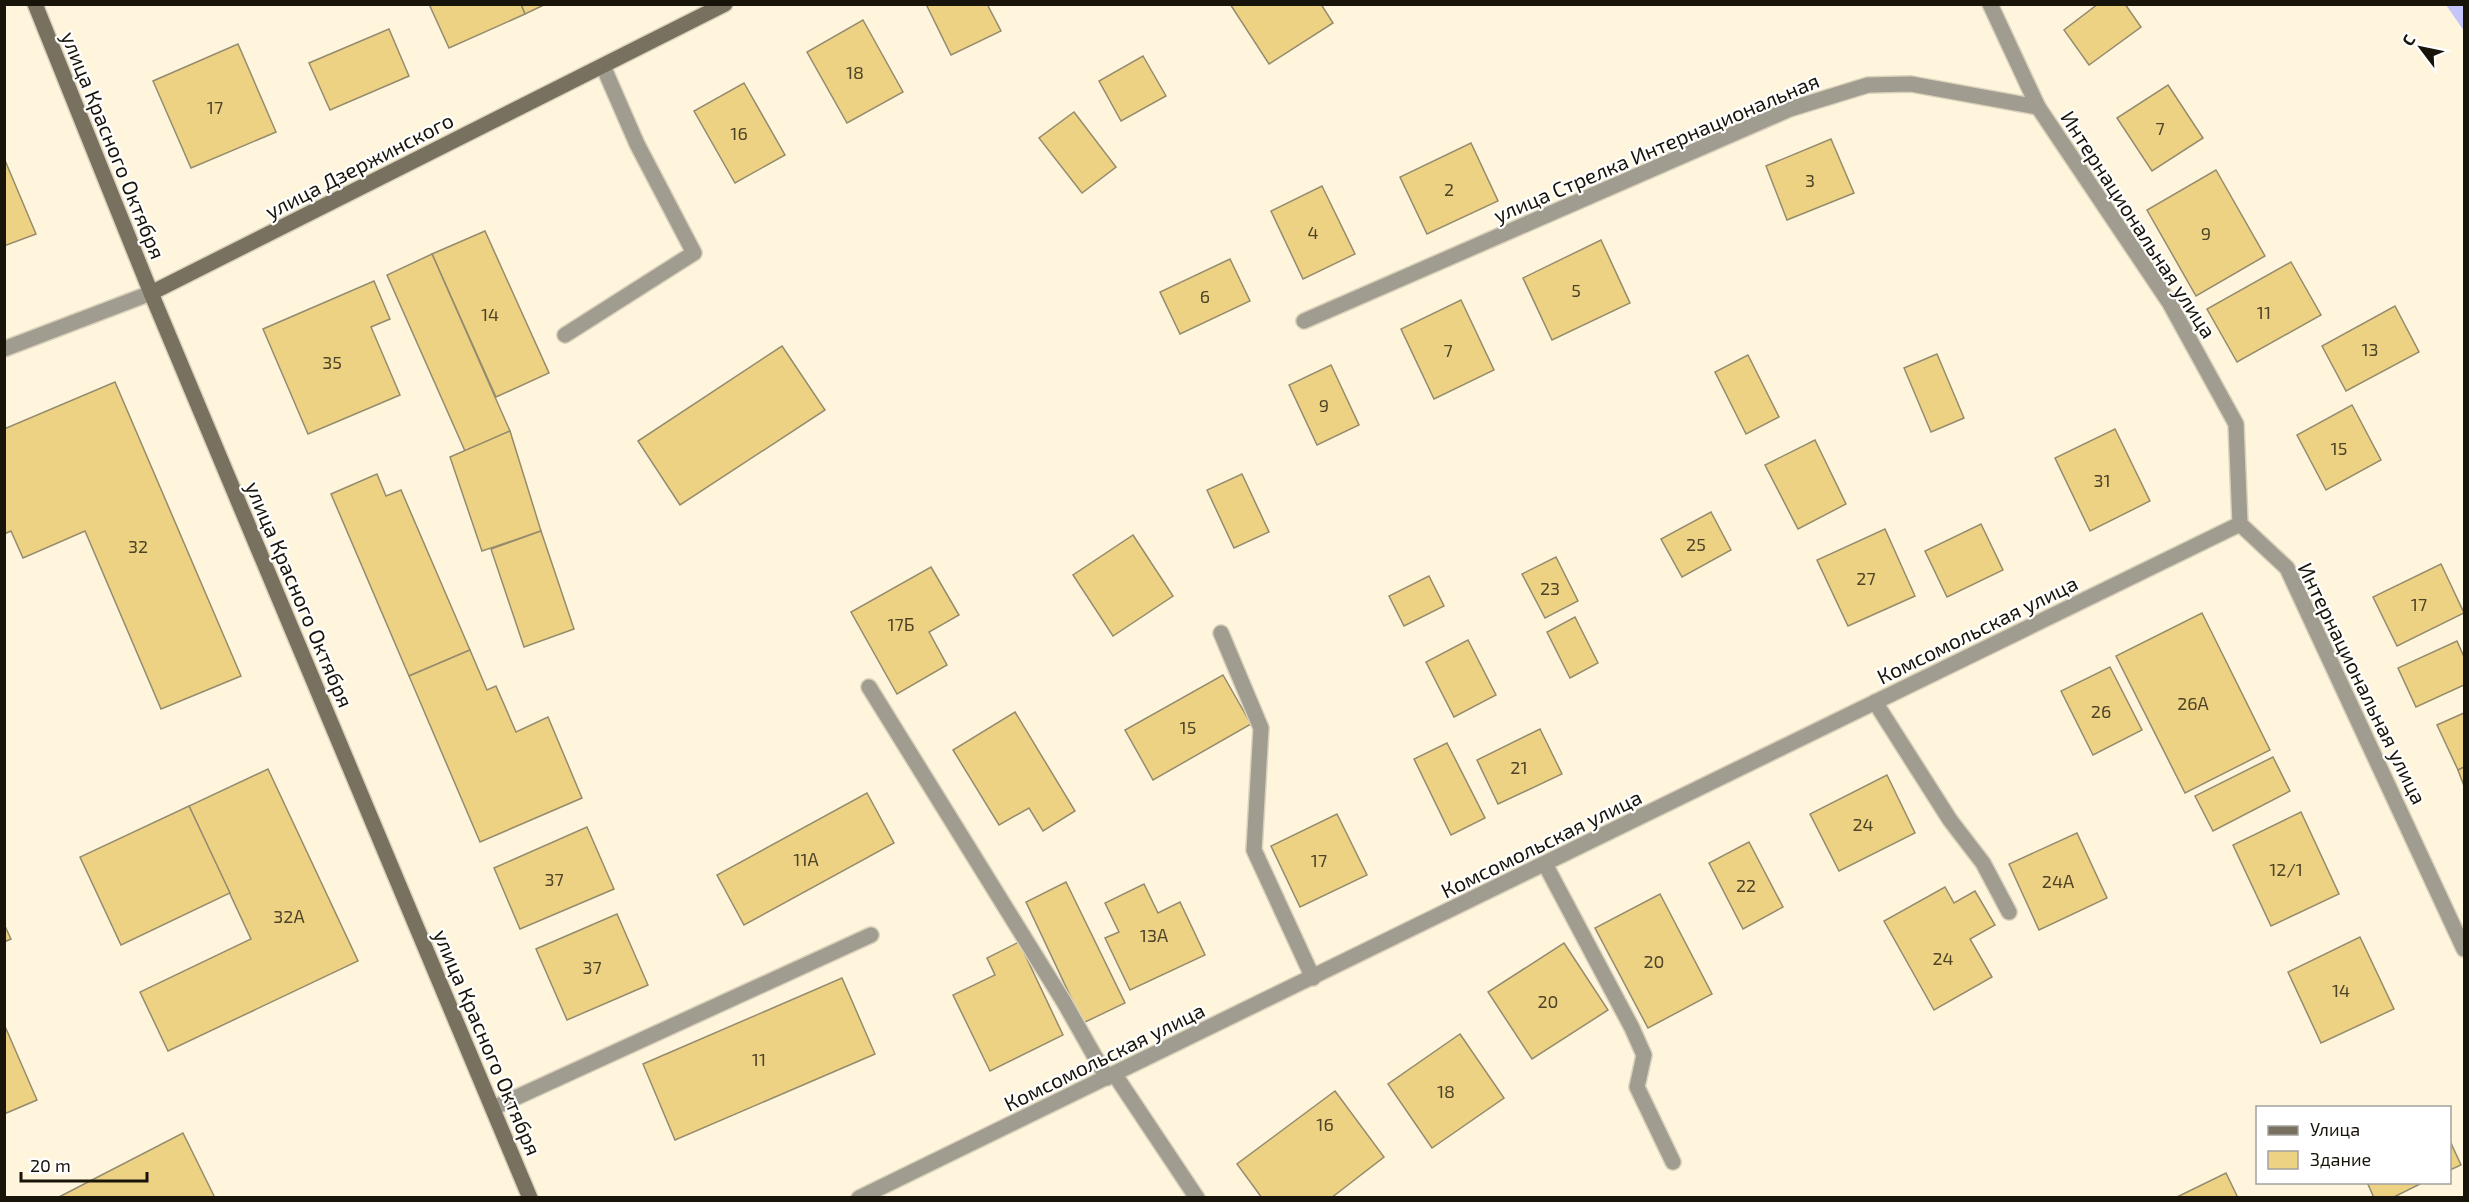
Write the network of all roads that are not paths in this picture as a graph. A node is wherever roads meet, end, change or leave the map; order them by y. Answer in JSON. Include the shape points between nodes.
{"nodes":[{"id":1,"x":35,"y":4,"type":"edge"},
{"id":2,"x":725,"y":4,"type":"edge"},
{"id":3,"x":1990,"y":4,"type":"edge"},
{"id":4,"x":603,"y":66,"type":"junction"},
{"id":5,"x":2038,"y":107,"type":"junction"},
{"id":6,"x":151,"y":293,"type":"junction"},
{"id":7,"x":1305,"y":321,"type":"dead end"},
{"id":8,"x":566,"y":335,"type":"dead end"},
{"id":9,"x":4,"y":348,"type":"edge"},
{"id":10,"x":2240,"y":524,"type":"junction"},
{"id":11,"x":1221,"y":633,"type":"dead end"},
{"id":12,"x":869,"y":687,"type":"dead end"},
{"id":13,"x":1875,"y":702,"type":"junction"},
{"id":14,"x":1545,"y":864,"type":"junction"},
{"id":15,"x":2009,"y":912,"type":"dead end"},
{"id":16,"x":2461,"y":930,"type":"edge"},
{"id":17,"x":871,"y":935,"type":"dead end"},
{"id":18,"x":2464,"y":949,"type":"edge"},
{"id":19,"x":1313,"y":978,"type":"junction"},
{"id":20,"x":1111,"y":1077,"type":"junction"},
{"id":21,"x":493,"y":1108,"type":"junction"},
{"id":22,"x":1672,"y":1162,"type":"dead end"},
{"id":23,"x":530,"y":1197,"type":"edge"},
{"id":24,"x":859,"y":1197,"type":"edge"},
{"id":25,"x":1197,"y":1197,"type":"edge"}],
"edges":[{"from":1,"to":6,"type":"main road","name":"улица Красного Октября"},
{"from":2,"to":4,"type":"main road","name":"улица Дзержинского"},
{"from":3,"to":5,"type":"street","name":"Интернациональная улица"},
{"from":4,"to":6,"type":"main road","name":"улица Дзержинского"},
{"from":4,"to":8,"type":"street","via":[[694,253]]},
{"from":5,"to":7,"type":"street","name":"улица Стрелка Интернациональная","via":[[1911,84],[1868,84],[1790,109]]},
{"from":5,"to":10,"type":"street","name":"Интернациональная улица","via":[[2169,302],[2236,424]]},
{"from":6,"to":9,"type":"street","name":"улица Дзержинского"},
{"from":6,"to":21,"type":"main road","name":"улица Красного Октября"},
{"from":10,"to":13,"type":"street","name":"Комсомольская улица"},
{"from":10,"to":16,"type":"street","name":"Интернациональная улица","via":[[2287,568]]},
{"from":11,"to":19,"type":"street","via":[[1261,728],[1254,850]]},
{"from":12,"to":20,"type":"street"},
{"from":13,"to":14,"type":"street","name":"Комсомольская улица"},
{"from":13,"to":15,"type":"street","via":[[1950,820],[1983,863]]},
{"from":14,"to":19,"type":"street","name":"Комсомольская улица"},
{"from":14,"to":22,"type":"street","via":[[1644,1055],[1637,1087]]},
{"from":16,"to":18,"type":"street","name":"Интернациональная улица"},
{"from":17,"to":21,"type":"street"},
{"from":19,"to":20,"type":"street","name":"Комсомольская улица"},
{"from":20,"to":24,"type":"street","name":"Комсомольская улица"},
{"from":20,"to":25,"type":"street"},
{"from":21,"to":23,"type":"main road","name":"улица Красного Октября"}]}
